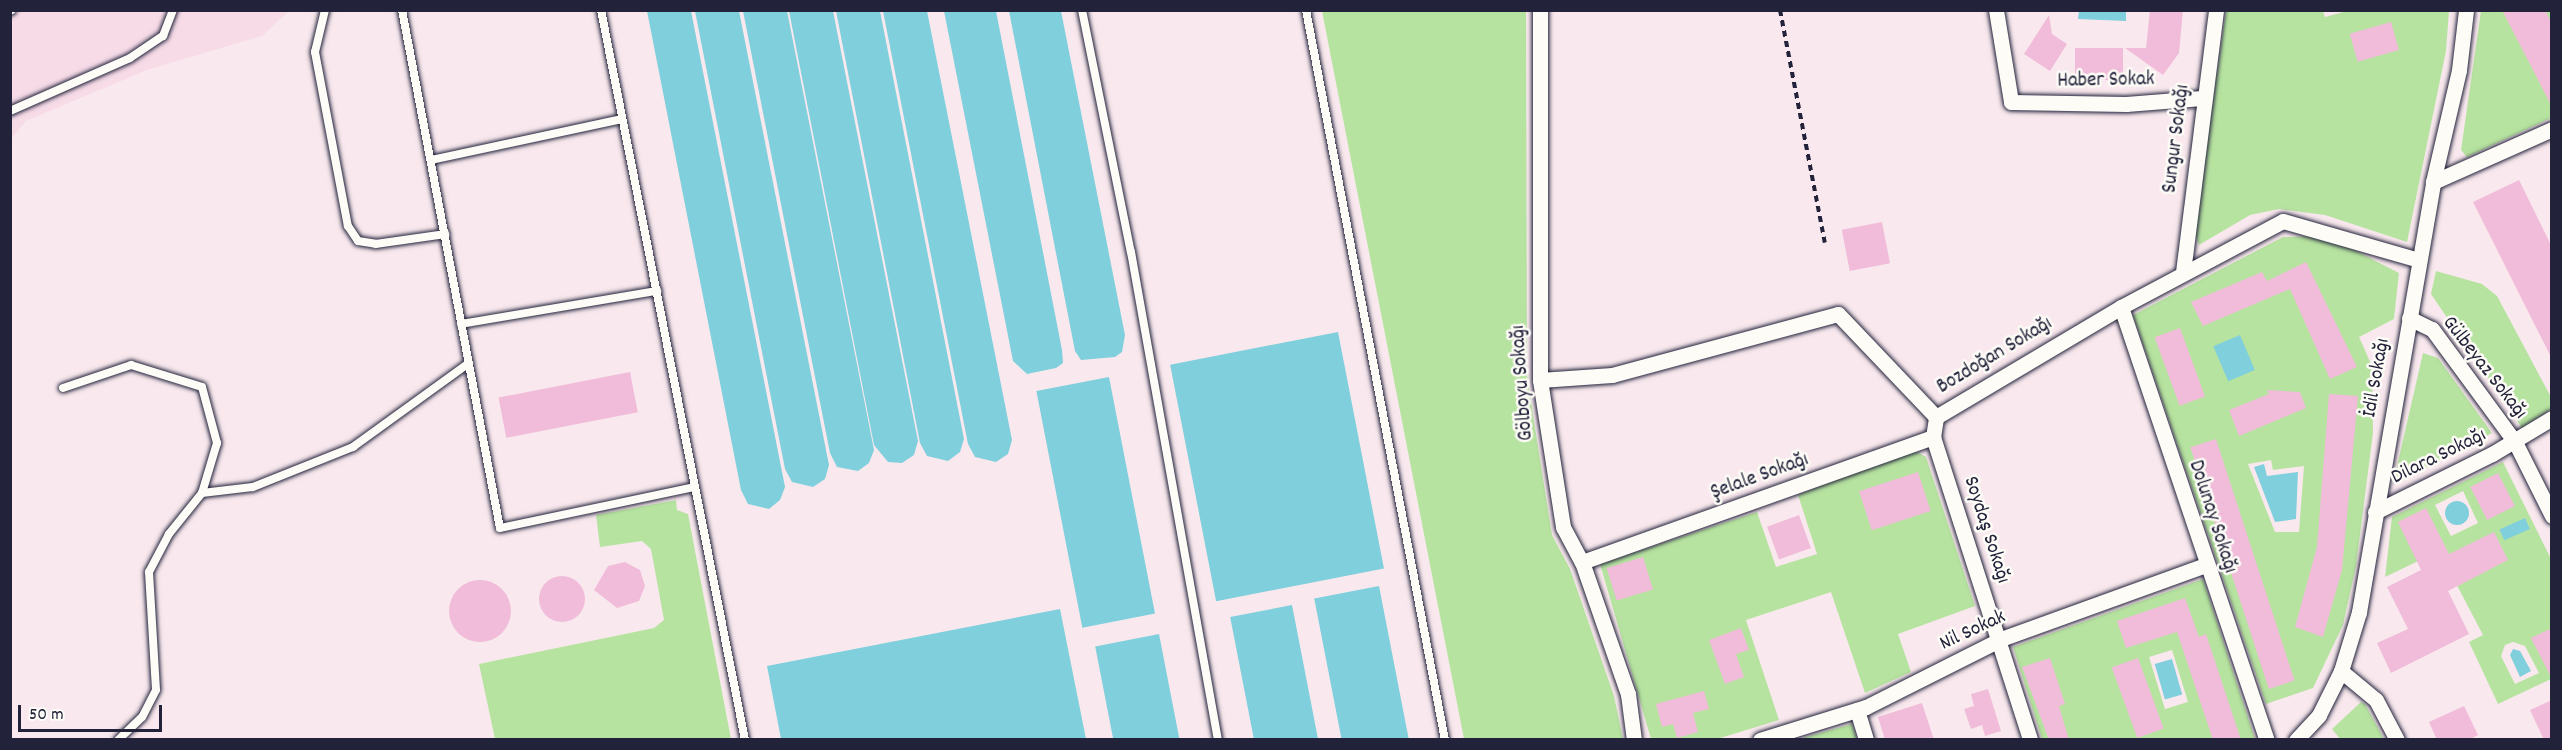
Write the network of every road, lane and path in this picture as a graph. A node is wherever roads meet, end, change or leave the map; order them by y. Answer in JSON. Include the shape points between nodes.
{"nodes":[{"id":1,"x":173,"y":10,"type":"edge"},
{"id":2,"x":325,"y":10,"type":"edge"},
{"id":3,"x":402,"y":10,"type":"edge"},
{"id":4,"x":601,"y":10,"type":"edge"},
{"id":5,"x":1082,"y":10,"type":"edge"},
{"id":6,"x":1306,"y":10,"type":"edge"},
{"id":7,"x":1540,"y":10,"type":"edge"},
{"id":8,"x":1780,"y":10,"type":"edge"},
{"id":9,"x":1996,"y":10,"type":"edge"},
{"id":10,"x":2216,"y":10,"type":"edge"},
{"id":11,"x":2466,"y":10,"type":"edge"},
{"id":12,"x":2202,"y":98,"type":"junction"},
{"id":13,"x":10,"y":111,"type":"edge"},
{"id":14,"x":622,"y":119,"type":"junction"},
{"id":15,"x":2552,"y":129,"type":"edge"},
{"id":16,"x":431,"y":160,"type":"junction"},
{"id":17,"x":2433,"y":182,"type":"junction"},
{"id":18,"x":445,"y":234,"type":"junction"},
{"id":19,"x":1825,"y":243,"type":"dead end"},
{"id":20,"x":2419,"y":260,"type":"junction"},
{"id":21,"x":2183,"y":272,"type":"junction"},
{"id":22,"x":657,"y":291,"type":"junction"},
{"id":23,"x":2121,"y":307,"type":"junction"},
{"id":24,"x":2409,"y":318,"type":"junction"},
{"id":25,"x":461,"y":324,"type":"junction"},
{"id":26,"x":469,"y":363,"type":"junction"},
{"id":27,"x":1539,"y":380,"type":"junction"},
{"id":28,"x":63,"y":388,"type":"dead end"},
{"id":29,"x":1936,"y":417,"type":"junction"},
{"id":30,"x":2552,"y":418,"type":"edge"},
{"id":31,"x":1933,"y":437,"type":"junction"},
{"id":32,"x":2515,"y":442,"type":"junction"},
{"id":33,"x":695,"y":487,"type":"junction"},
{"id":34,"x":202,"y":493,"type":"junction"},
{"id":35,"x":2375,"y":512,"type":"junction"},
{"id":36,"x":2552,"y":516,"type":"edge"},
{"id":37,"x":1582,"y":562,"type":"junction"},
{"id":38,"x":2205,"y":565,"type":"junction"},
{"id":39,"x":2001,"y":639,"type":"junction"},
{"id":40,"x":2341,"y":671,"type":"junction"},
{"id":41,"x":1857,"y":710,"type":"junction"},
{"id":42,"x":118,"y":740,"type":"edge"},
{"id":43,"x":745,"y":740,"type":"edge"},
{"id":44,"x":1218,"y":740,"type":"edge"},
{"id":45,"x":1444,"y":740,"type":"edge"},
{"id":46,"x":1634,"y":740,"type":"edge"},
{"id":47,"x":1760,"y":740,"type":"edge"},
{"id":48,"x":1866,"y":740,"type":"edge"},
{"id":49,"x":2030,"y":740,"type":"edge"},
{"id":50,"x":2267,"y":740,"type":"edge"},
{"id":51,"x":2296,"y":740,"type":"edge"},
{"id":52,"x":2397,"y":740,"type":"edge"}],
"edges":[{"from":1,"to":13,"type":"lane","via":[[164,36],[130,58]]},
{"from":2,"to":18,"type":"lane","via":[[315,52],[348,226],[358,241],[376,244]]},
{"from":3,"to":16,"type":"lane"},
{"from":4,"to":14,"type":"lane"},
{"from":5,"to":44,"type":"lane","via":[[1131,252]]},
{"from":6,"to":45,"type":"lane"},
{"from":7,"to":27,"type":"street","name":"Gölboyu Sokağı"},
{"from":8,"to":19,"type":"path"},
{"from":9,"to":12,"type":"street","name":"Haber Sokak","via":[[2011,102],[2126,104]]},
{"from":10,"to":12,"type":"street","name":"Sungur Sokağı"},
{"from":11,"to":17,"type":"street","name":"İdil Sokağı","via":[[2459,70]]},
{"from":12,"to":21,"type":"street","name":"Sungur Sokağı"},
{"from":14,"to":16,"type":"lane"},
{"from":14,"to":22,"type":"lane"},
{"from":15,"to":17,"type":"street"},
{"from":16,"to":18,"type":"lane"},
{"from":17,"to":20,"type":"street","name":"İdil Sokağı"},
{"from":18,"to":25,"type":"lane"},
{"from":20,"to":21,"type":"street","name":"Bozdoğan Sokağı","via":[[2283,221]]},
{"from":20,"to":24,"type":"street","name":"İdil Sokağı"},
{"from":21,"to":23,"type":"street","name":"Bozdoğan Sokağı"},
{"from":22,"to":25,"type":"lane"},
{"from":22,"to":33,"type":"lane"},
{"from":23,"to":29,"type":"street","name":"Bozdoğan Sokağı"},
{"from":23,"to":38,"type":"street","name":"Dolunay Sokağı"},
{"from":24,"to":32,"type":"street","name":"Gülbeyaz Sokağı","via":[[2432,328]]},
{"from":24,"to":35,"type":"street","name":"İdil Sokağı"},
{"from":25,"to":26,"type":"lane"},
{"from":26,"to":33,"type":"lane","via":[[500,528]]},
{"from":26,"to":34,"type":"lane","via":[[353,447],[254,487]]},
{"from":27,"to":29,"type":"street","name":"Bozdoğan Sokağı","via":[[1612,375],[1838,314]]},
{"from":27,"to":37,"type":"street","name":"Gölboyu Sokağı","via":[[1563,527]]},
{"from":28,"to":34,"type":"lane","via":[[131,365],[202,387],[217,443]]},
{"from":29,"to":31,"type":"street"},
{"from":30,"to":32,"type":"street","name":"Dilara Sokağı"},
{"from":31,"to":37,"type":"street","name":"Şelale Sokağı"},
{"from":31,"to":39,"type":"street","name":"Soydaş Sokağı"},
{"from":32,"to":35,"type":"street","name":"Dilara Sokağı"},
{"from":32,"to":36,"type":"street","name":"Gülbeyaz Sokağı"},
{"from":33,"to":43,"type":"lane"},
{"from":34,"to":42,"type":"lane","via":[[169,534],[149,572],[156,690],[142,717]]},
{"from":35,"to":40,"type":"street","name":"İdil Sokağı","via":[[2359,612]]},
{"from":37,"to":46,"type":"street","name":"Gölboyu Sokağı","via":[[1628,694]]},
{"from":38,"to":39,"type":"street","name":"Nil Sokak"},
{"from":38,"to":50,"type":"street","name":"Dolunay Sokağı"},
{"from":39,"to":41,"type":"street","name":"Nil Sokak"},
{"from":39,"to":49,"type":"street","name":"Soydaş Sokağı"},
{"from":40,"to":51,"type":"street","name":"İdil Sokağı","via":[[2319,715]]},
{"from":40,"to":52,"type":"street","via":[[2376,700]]},
{"from":41,"to":47,"type":"street","name":"Nil Sokak"},
{"from":41,"to":48,"type":"street"}]}
